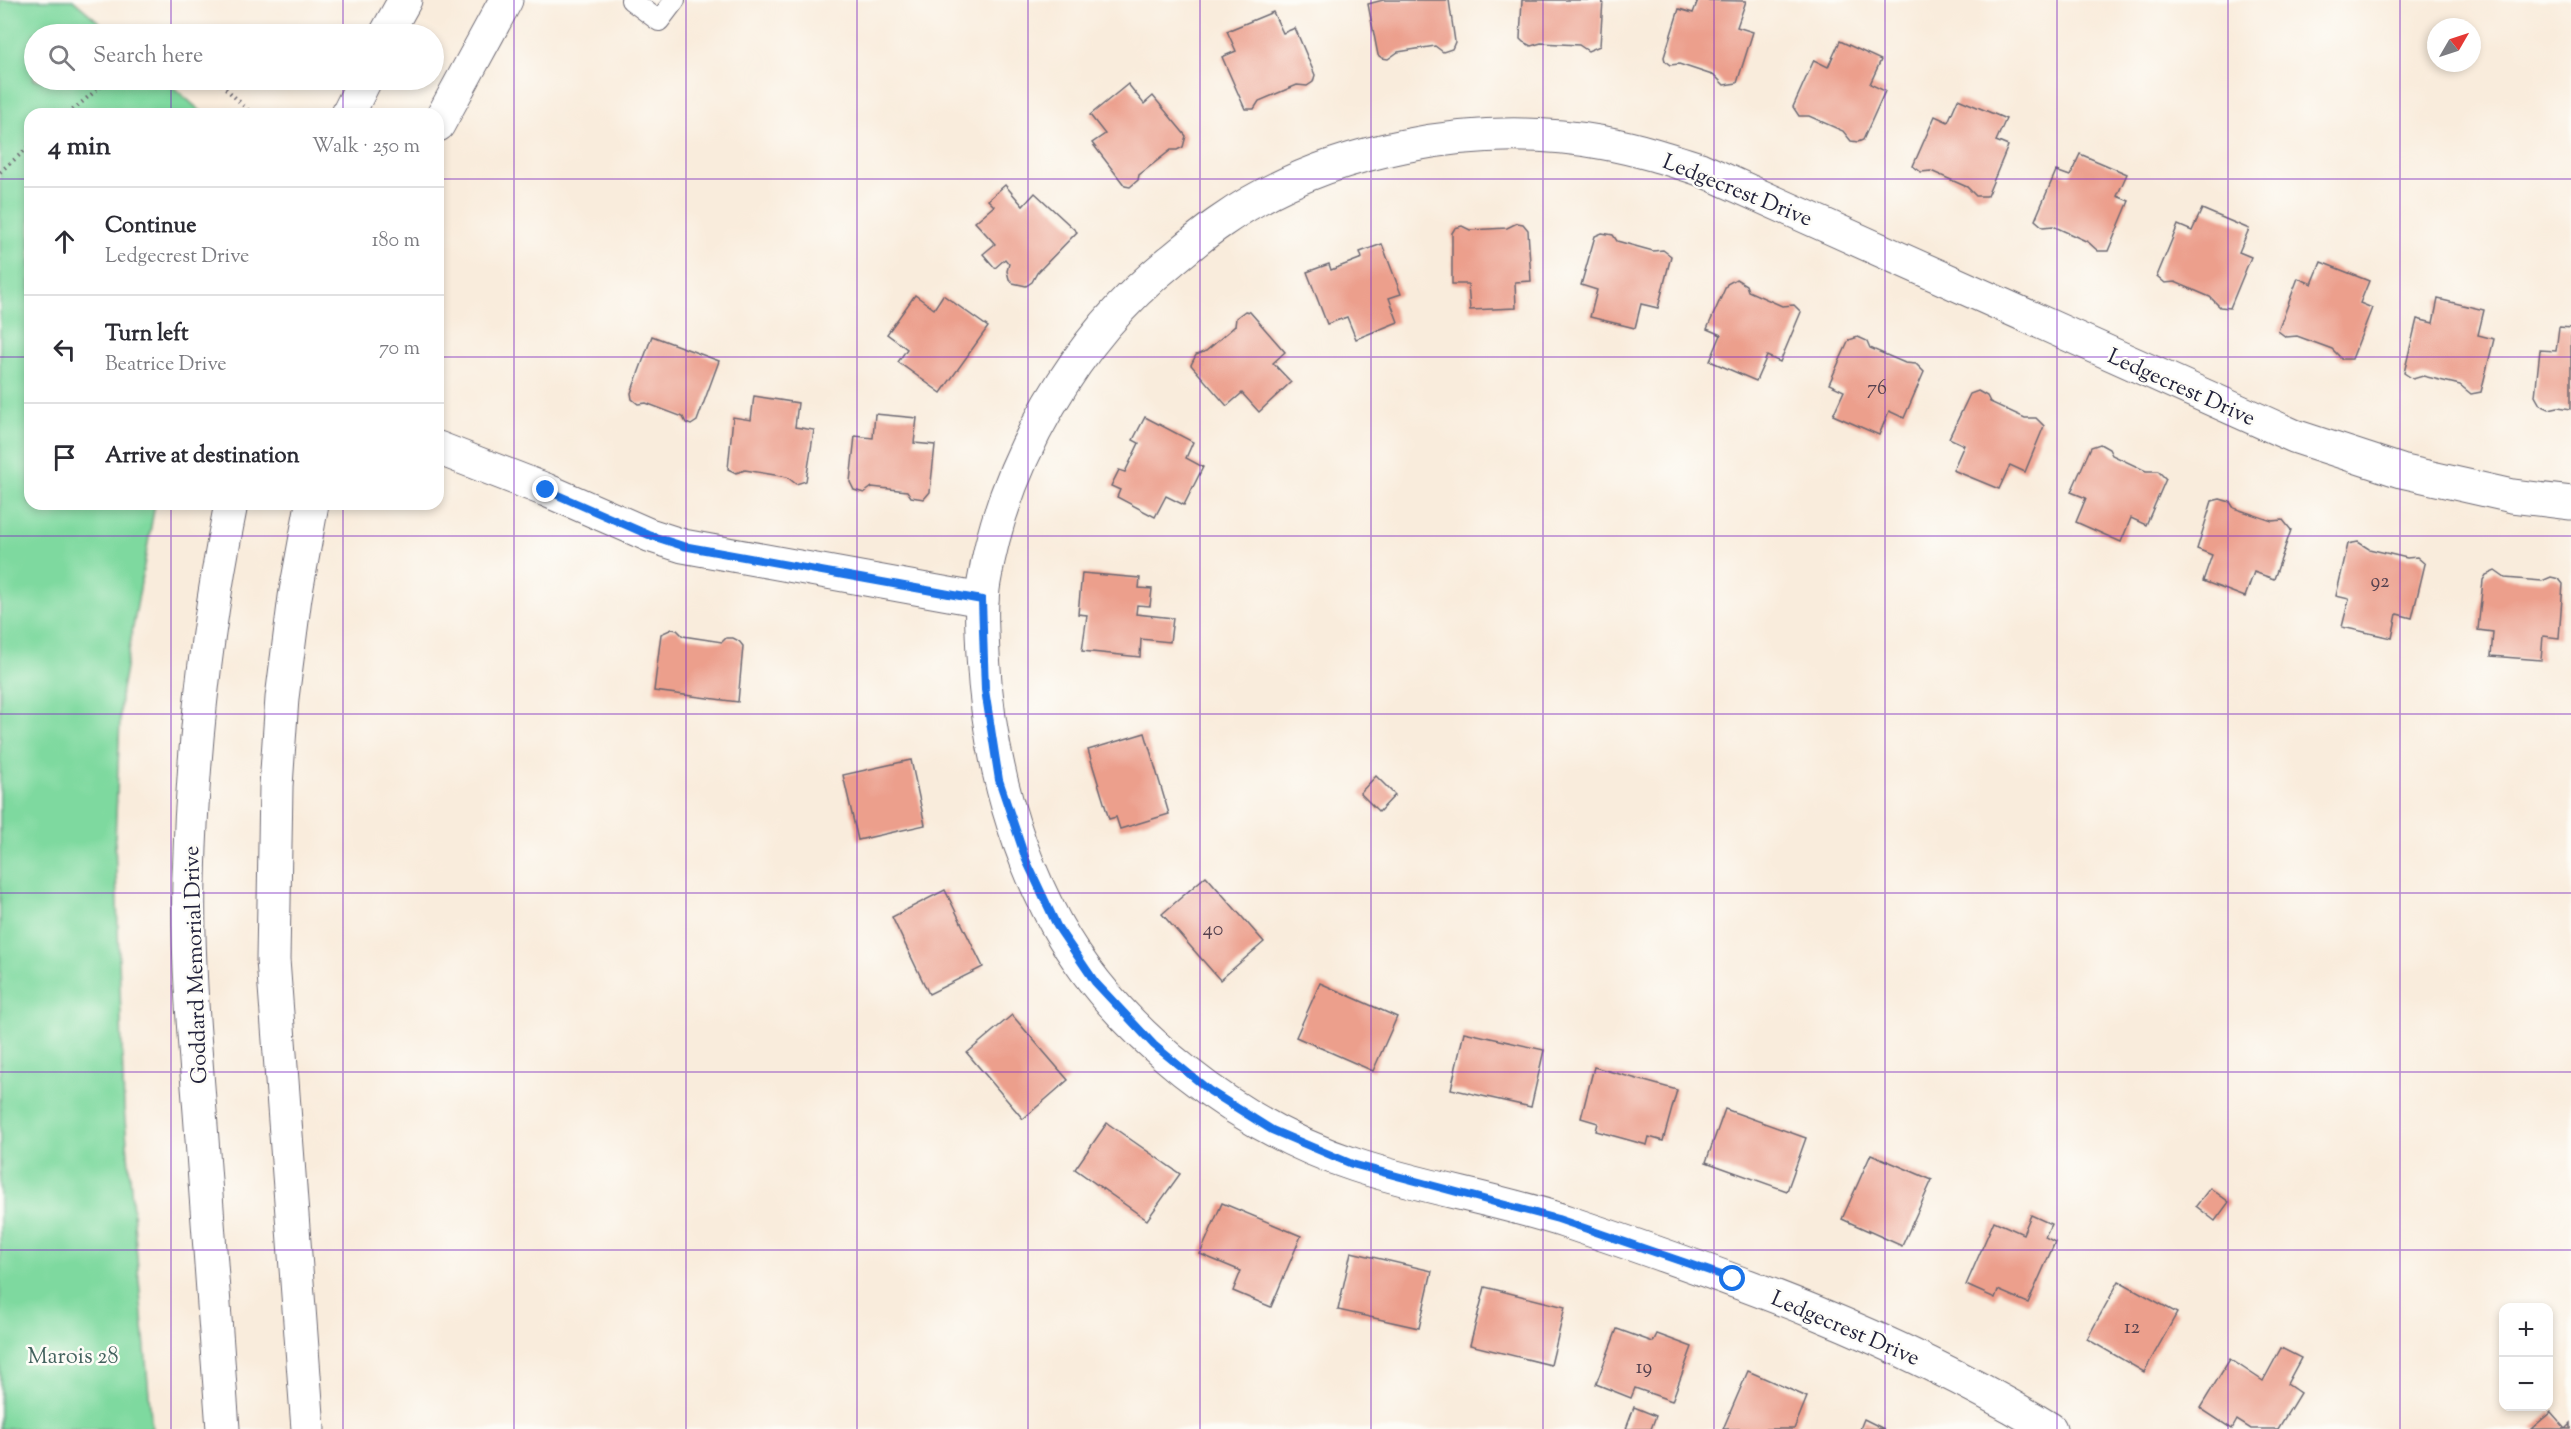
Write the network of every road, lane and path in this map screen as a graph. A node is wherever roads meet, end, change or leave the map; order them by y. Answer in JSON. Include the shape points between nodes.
{"nodes":[{"id":1,"x":405,"y":0,"type":"edge"},
{"id":2,"x":506,"y":0,"type":"edge"},
{"id":3,"x":631,"y":0,"type":"edge"},
{"id":4,"x":675,"y":0,"type":"edge"},
{"id":5,"x":392,"y":24,"type":"edge"},
{"id":6,"x":96,"y":90,"type":"edge"},
{"id":7,"x":227,"y":90,"type":"edge"},
{"id":8,"x":359,"y":90,"type":"edge"},
{"id":9,"x":75,"y":108,"type":"edge"},
{"id":10,"x":246,"y":108,"type":"edge"},
{"id":11,"x":351,"y":108,"type":"edge"},
{"id":12,"x":444,"y":115,"type":"edge"},
{"id":13,"x":24,"y":151,"type":"edge"},
{"id":14,"x":0,"y":172,"type":"edge"},
{"id":15,"x":444,"y":450,"type":"edge"},
{"id":16,"x":2571,"y":503,"type":"edge"},
{"id":17,"x":230,"y":510,"type":"edge"},
{"id":18,"x":311,"y":510,"type":"edge"},
{"id":19,"x":982,"y":600,"type":"junction"},
{"id":20,"x":223,"y":1429,"type":"edge"},
{"id":21,"x":308,"y":1429,"type":"edge"},
{"id":22,"x":2050,"y":1429,"type":"edge"}],
"edges":[{"from":1,"to":5,"type":"street"},
{"from":2,"to":12,"type":"street"},
{"from":3,"to":4,"type":"lane","via":[[659,21]]},
{"from":6,"to":9,"type":"path"},
{"from":7,"to":10,"type":"path"},
{"from":8,"to":11,"type":"street"},
{"from":13,"to":14,"type":"path"},
{"from":15,"to":19,"type":"street","via":[[683,546]]},
{"from":16,"to":19,"type":"street","name":"Ledgecrest Drive","via":[[2512,496],[2401,471],[2294,436],[1690,166],[1605,143],[1565,138],[1456,137],[1407,145],[1302,178],[1220,222],[1154,275],[1085,350],[1055,396],[1020,463],[1000,515]]},
{"from":17,"to":20,"type":"street","name":"Goddard Memorial Drive","via":[[200,687],[188,882],[192,999]]},
{"from":18,"to":21,"type":"street","via":[[282,698],[273,960]]},
{"from":19,"to":22,"type":"street","name":"Ledgecrest Drive","via":[[985,690],[999,780],[1026,860],[1057,926],[1095,982],[1154,1045],[1210,1091],[1272,1130],[1352,1164],[1558,1219],[1829,1316],[1926,1361]]}]}
